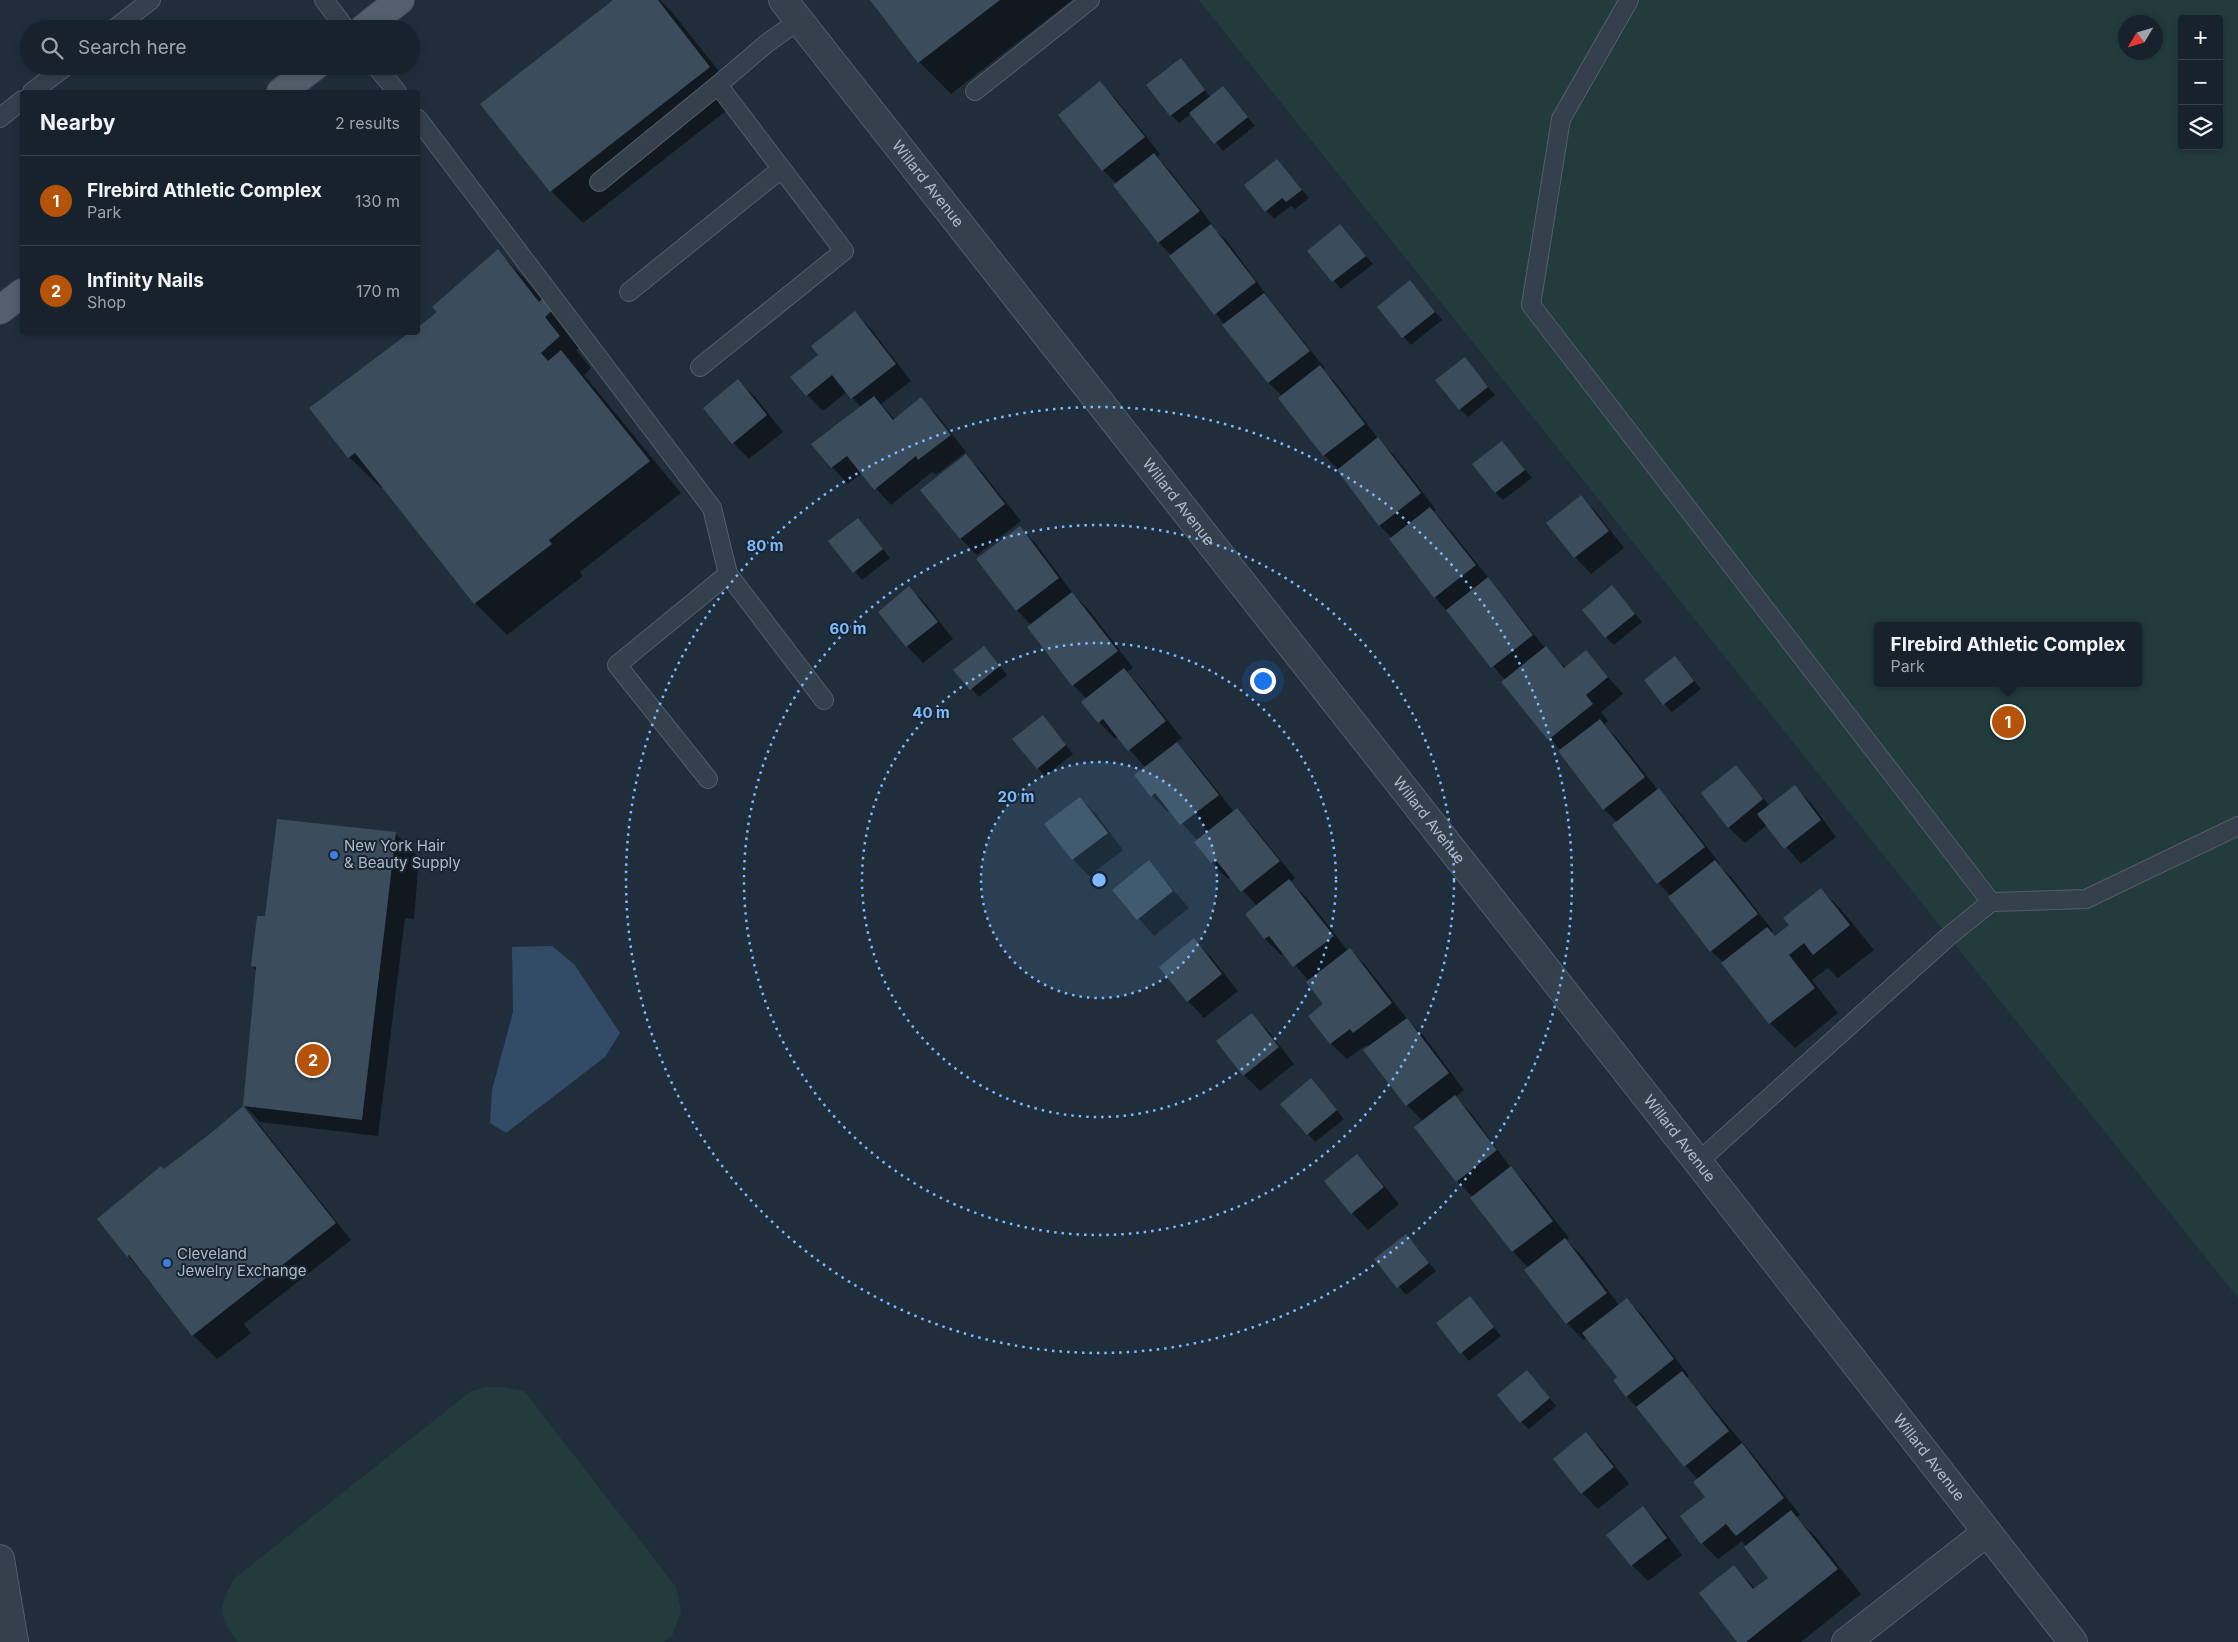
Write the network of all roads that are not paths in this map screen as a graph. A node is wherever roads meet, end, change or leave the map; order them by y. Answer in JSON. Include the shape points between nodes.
{"nodes":[{"id":1,"x":151,"y":0,"type":"edge"},
{"id":2,"x":324,"y":0,"type":"edge"},
{"id":3,"x":400,"y":0,"type":"edge"},
{"id":4,"x":1090,"y":0,"type":"edge"},
{"id":5,"x":1629,"y":0,"type":"edge"},
{"id":6,"x":790,"y":11,"type":"edge"},
{"id":7,"x":125,"y":20,"type":"edge"},
{"id":8,"x":339,"y":20,"type":"edge"},
{"id":9,"x":374,"y":20,"type":"edge"},
{"id":10,"x":54,"y":75,"type":"edge"},
{"id":11,"x":303,"y":75,"type":"edge"},
{"id":12,"x":383,"y":75,"type":"edge"},
{"id":13,"x":718,"y":85,"type":"junction"},
{"id":14,"x":35,"y":90,"type":"edge"},
{"id":15,"x":284,"y":90,"type":"edge"},
{"id":16,"x":395,"y":90,"type":"edge"},
{"id":17,"x":975,"y":91,"type":"dead end"},
{"id":18,"x":20,"y":102,"type":"edge"},
{"id":19,"x":0,"y":118,"type":"edge"},
{"id":20,"x":420,"y":122,"type":"edge"},
{"id":21,"x":781,"y":169,"type":"junction"},
{"id":22,"x":599,"y":182,"type":"dead end"},
{"id":23,"x":629,"y":292,"type":"dead end"},
{"id":24,"x":20,"y":295,"type":"edge"},
{"id":25,"x":0,"y":310,"type":"edge"},
{"id":26,"x":700,"y":367,"type":"dead end"},
{"id":27,"x":728,"y":574,"type":"junction"},
{"id":28,"x":824,"y":700,"type":"dead end"},
{"id":29,"x":708,"y":779,"type":"dead end"},
{"id":30,"x":2238,"y":826,"type":"edge"},
{"id":31,"x":1991,"y":902,"type":"junction"},
{"id":32,"x":1698,"y":1162,"type":"junction"},
{"id":33,"x":1987,"y":1532,"type":"junction"},
{"id":34,"x":0,"y":1559,"type":"edge"},
{"id":35,"x":14,"y":1642,"type":"edge"},
{"id":36,"x":1846,"y":1642,"type":"edge"},
{"id":37,"x":2073,"y":1642,"type":"edge"}],
"edges":[{"from":1,"to":7,"type":"lane"},
{"from":2,"to":8,"type":"lane"},
{"from":3,"to":9,"type":"main road"},
{"from":4,"to":17,"type":"lane"},
{"from":5,"to":31,"type":"lane","via":[[1561,119],[1531,305]]},
{"from":6,"to":13,"type":"lane","via":[[766,44]]},
{"from":6,"to":32,"type":"street","name":"Willard Avenue"},
{"from":10,"to":14,"type":"lane"},
{"from":11,"to":15,"type":"main road"},
{"from":12,"to":16,"type":"lane"},
{"from":13,"to":21,"type":"lane"},
{"from":13,"to":22,"type":"lane"},
{"from":18,"to":19,"type":"lane"},
{"from":20,"to":27,"type":"lane","via":[[712,508]]},
{"from":21,"to":23,"type":"lane"},
{"from":21,"to":26,"type":"lane","via":[[844,251]]},
{"from":24,"to":25,"type":"main road"},
{"from":27,"to":28,"type":"lane"},
{"from":27,"to":29,"type":"lane","via":[[617,665]]},
{"from":30,"to":31,"type":"lane","via":[[2086,899]]},
{"from":31,"to":32,"type":"lane"},
{"from":32,"to":33,"type":"street","name":"Willard Avenue"},
{"from":33,"to":36,"type":"street"},
{"from":33,"to":37,"type":"street","name":"Willard Avenue"},
{"from":34,"to":35,"type":"street"}]}
